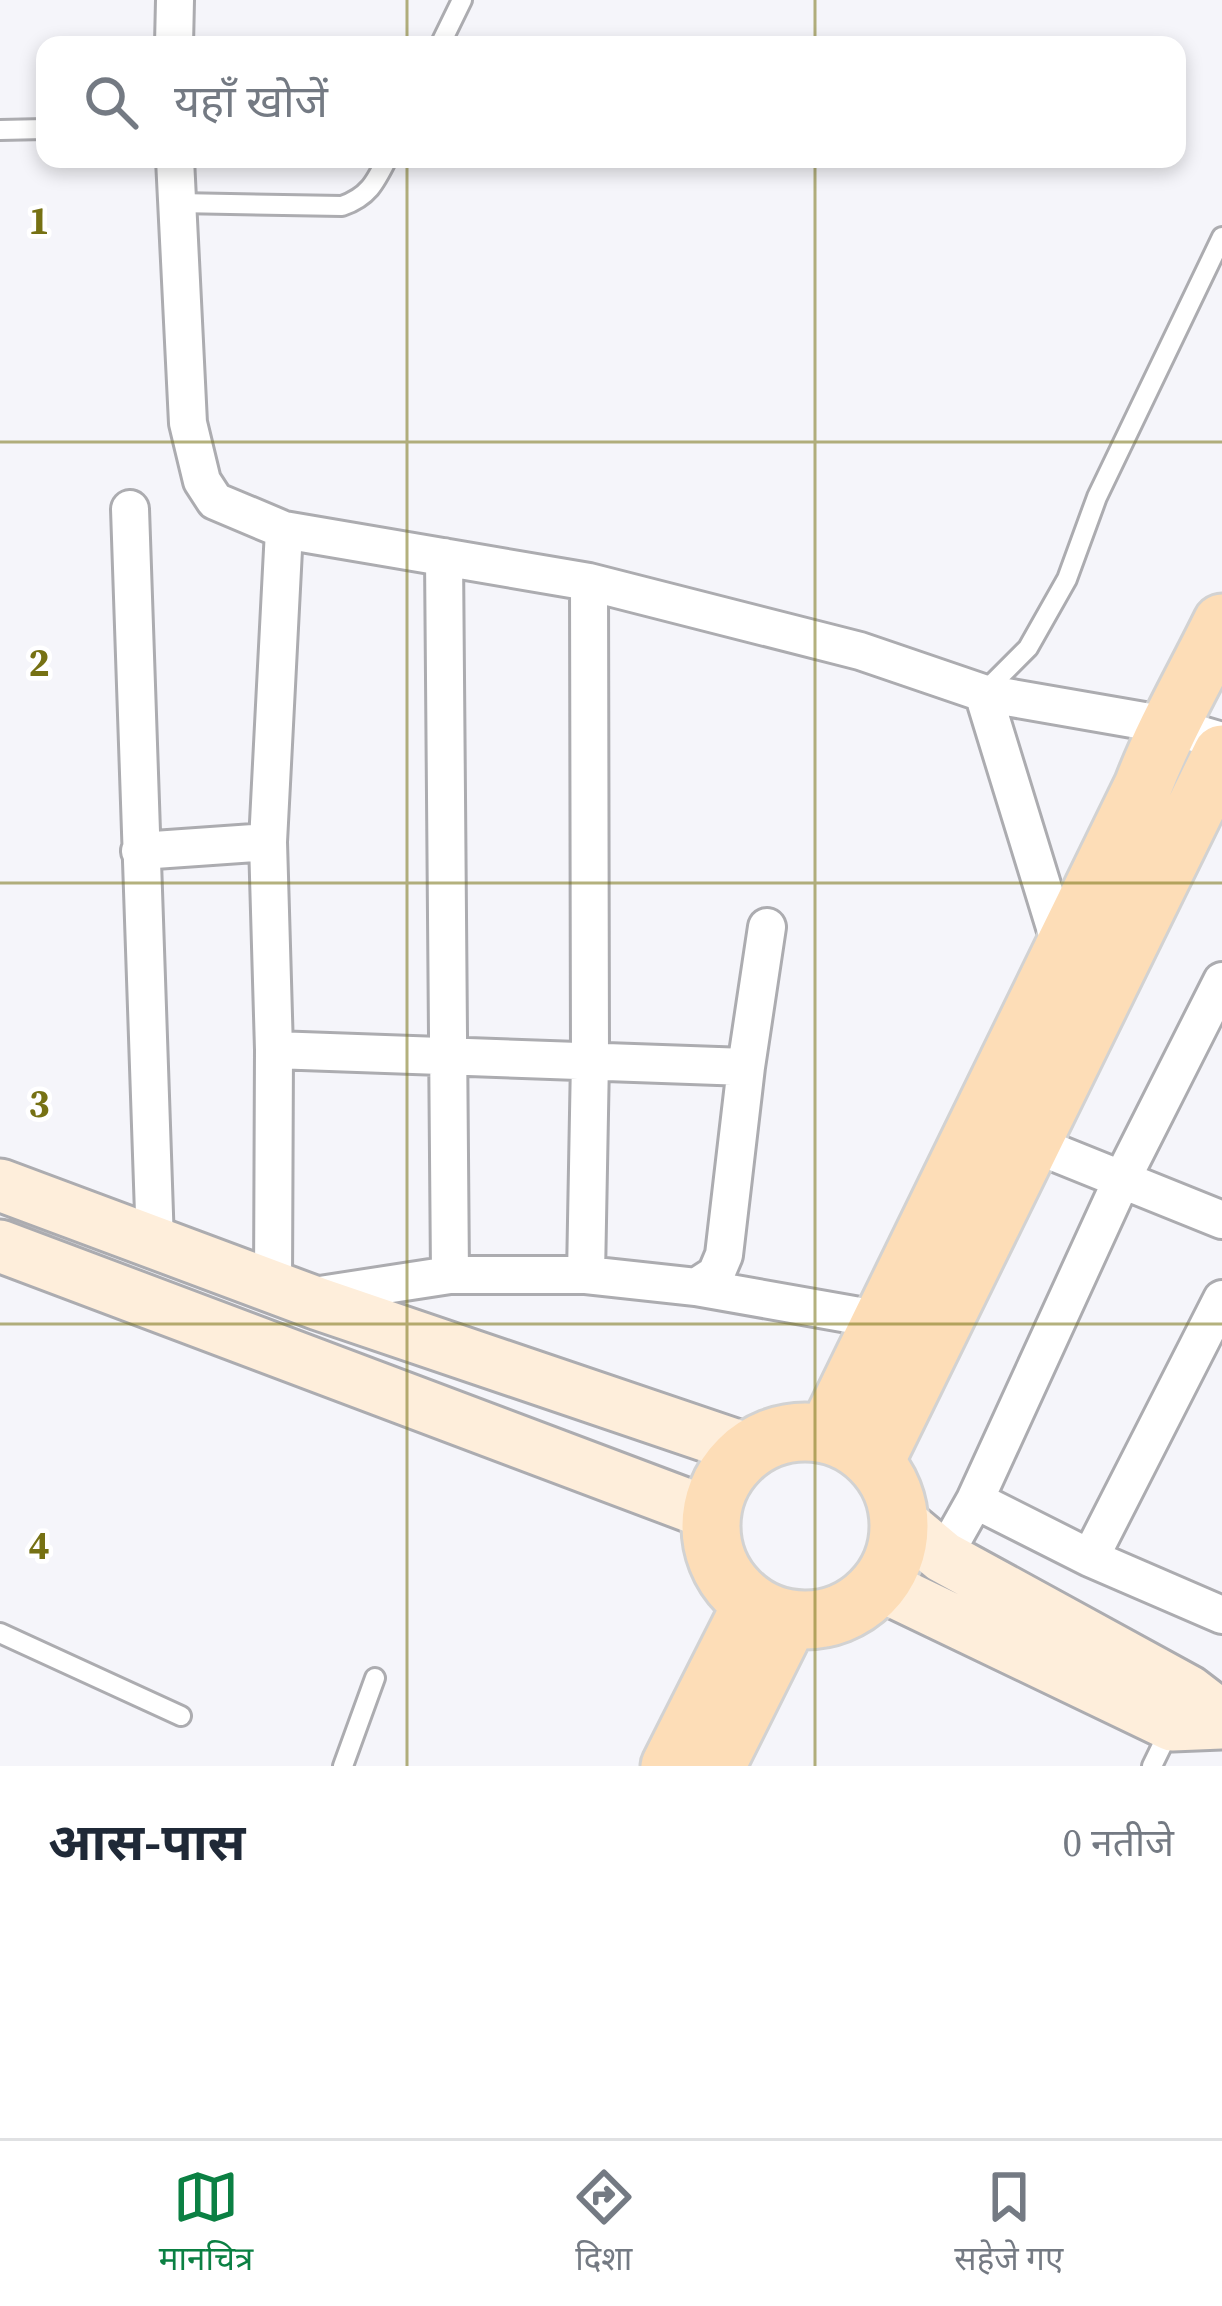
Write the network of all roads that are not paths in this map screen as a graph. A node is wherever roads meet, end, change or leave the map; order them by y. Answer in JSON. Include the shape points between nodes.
{"nodes":[{"id":1,"x":175,"y":0,"type":"edge"},
{"id":2,"x":462,"y":0,"type":"edge"},
{"id":3,"x":174,"y":36,"type":"edge"},
{"id":4,"x":444,"y":36,"type":"edge"},
{"id":5,"x":36,"y":129,"type":"edge"},
{"id":6,"x":0,"y":130,"type":"edge"},
{"id":7,"x":176,"y":168,"type":"edge"},
{"id":8,"x":382,"y":168,"type":"edge"},
{"id":9,"x":178,"y":202,"type":"junction"},
{"id":10,"x":1222,"y":238,"type":"edge"},
{"id":11,"x":130,"y":509,"type":"dead end"},
{"id":12,"x":284,"y":530,"type":"junction"},
{"id":13,"x":444,"y":557,"type":"junction"},
{"id":14,"x":589,"y":582,"type":"junction"},
{"id":15,"x":1222,"y":623,"type":"edge"},
{"id":16,"x":983,"y":693,"type":"junction"},
{"id":17,"x":1167,"y":725,"type":"junction"},
{"id":18,"x":1222,"y":741,"type":"edge"},
{"id":19,"x":1222,"y":754,"type":"edge"},
{"id":20,"x":268,"y":842,"type":"junction"},
{"id":21,"x":140,"y":851,"type":"junction"},
{"id":22,"x":767,"y":927,"type":"dead end"},
{"id":23,"x":1062,"y":950,"type":"junction"},
{"id":24,"x":1222,"y":981,"type":"edge"},
{"id":25,"x":274,"y":1050,"type":"junction"},
{"id":26,"x":449,"y":1055,"type":"junction"},
{"id":27,"x":590,"y":1060,"type":"junction"},
{"id":28,"x":746,"y":1067,"type":"junction"},
{"id":29,"x":1031,"y":1143,"type":"junction"},
{"id":30,"x":1123,"y":1177,"type":"junction"},
{"id":31,"x":0,"y":1185,"type":"edge"},
{"id":32,"x":1222,"y":1220,"type":"edge"},
{"id":33,"x":154,"y":1243,"type":"junction"},
{"id":34,"x":0,"y":1246,"type":"edge"},
{"id":35,"x":450,"y":1275,"type":"junction"},
{"id":36,"x":586,"y":1275,"type":"junction"},
{"id":37,"x":696,"y":1287,"type":"junction"},
{"id":38,"x":288,"y":1291,"type":"junction"},
{"id":39,"x":1222,"y":1299,"type":"edge"},
{"id":40,"x":882,"y":1320,"type":"junction"},
{"id":41,"x":851,"y":1447,"type":"junction"},
{"id":42,"x":748,"y":1450,"type":"junction"},
{"id":43,"x":974,"y":1500,"type":"junction"},
{"id":44,"x":711,"y":1514,"type":"junction"},
{"id":45,"x":921,"y":1539,"type":"junction"},
{"id":46,"x":1090,"y":1558,"type":"junction"},
{"id":47,"x":880,"y":1585,"type":"junction"},
{"id":48,"x":770,"y":1612,"type":"junction"},
{"id":49,"x":1222,"y":1615,"type":"edge"},
{"id":50,"x":0,"y":1633,"type":"edge"},
{"id":51,"x":375,"y":1678,"type":"dead end"},
{"id":52,"x":181,"y":1716,"type":"dead end"},
{"id":53,"x":1191,"y":1724,"type":"edge"},
{"id":54,"x":343,"y":1766,"type":"edge"},
{"id":55,"x":670,"y":1766,"type":"edge"},
{"id":56,"x":716,"y":1766,"type":"edge"}],
"edges":[{"from":1,"to":3,"type":"street"},
{"from":2,"to":4,"type":"lane"},
{"from":5,"to":6,"type":"lane"},
{"from":7,"to":9,"type":"street"},
{"from":8,"to":9,"type":"lane","via":[[360,200],[342,206]]},
{"from":9,"to":12,"type":"street","via":[[188,423],[202,481],[215,501]]},
{"from":10,"to":16,"type":"lane","via":[[1097,496],[1067,580],[1028,648]]},
{"from":11,"to":21,"type":"street"},
{"from":12,"to":13,"type":"street"},
{"from":12,"to":20,"type":"street"},
{"from":13,"to":14,"type":"street"},
{"from":13,"to":26,"type":"street"},
{"from":14,"to":16,"type":"street","via":[[860,651]]},
{"from":14,"to":27,"type":"street"},
{"from":15,"to":17,"type":"main road"},
{"from":16,"to":17,"type":"street"},
{"from":16,"to":23,"type":"street"},
{"from":17,"to":18,"type":"street"},
{"from":17,"to":23,"type":"main road"},
{"from":19,"to":29,"type":"main road"},
{"from":20,"to":21,"type":"street"},
{"from":20,"to":25,"type":"street"},
{"from":21,"to":33,"type":"street"},
{"from":22,"to":28,"type":"street"},
{"from":23,"to":40,"type":"main road"},
{"from":24,"to":30,"type":"street"},
{"from":25,"to":26,"type":"street"},
{"from":25,"to":38,"type":"street"},
{"from":26,"to":27,"type":"street"},
{"from":26,"to":35,"type":"street"},
{"from":27,"to":28,"type":"street"},
{"from":27,"to":36,"type":"street"},
{"from":28,"to":37,"type":"street","via":[[724,1255],[716,1274]]},
{"from":29,"to":30,"type":"street"},
{"from":29,"to":41,"type":"main road"},
{"from":30,"to":32,"type":"street"},
{"from":30,"to":43,"type":"street"},
{"from":31,"to":33,"type":"main road"},
{"from":33,"to":38,"type":"main road"},
{"from":34,"to":44,"type":"main road"},
{"from":35,"to":36,"type":"street"},
{"from":35,"to":38,"type":"street"},
{"from":36,"to":37,"type":"street"},
{"from":37,"to":40,"type":"street"},
{"from":38,"to":42,"type":"main road"},
{"from":39,"to":46,"type":"street"},
{"from":40,"to":41,"type":"main road"},
{"from":41,"to":42,"type":"main road","via":[[786,1433]]},
{"from":41,"to":45,"type":"main road","via":[[893,1489]]},
{"from":42,"to":44,"type":"main road","via":[[723,1478]]},
{"from":43,"to":45,"type":"street"},
{"from":43,"to":46,"type":"street"},
{"from":44,"to":48,"type":"main road","via":[[713,1549],[727,1580]]},
{"from":45,"to":47,"type":"main road","via":[[896,1555]]},
{"from":45,"to":53,"type":"main road"},
{"from":46,"to":49,"type":"street"},
{"from":47,"to":48,"type":"main road","via":[[822,1619]]},
{"from":47,"to":53,"type":"main road"},
{"from":48,"to":55,"type":"main road"},
{"from":48,"to":56,"type":"main road"},
{"from":50,"to":52,"type":"lane"},
{"from":51,"to":54,"type":"lane"}]}
